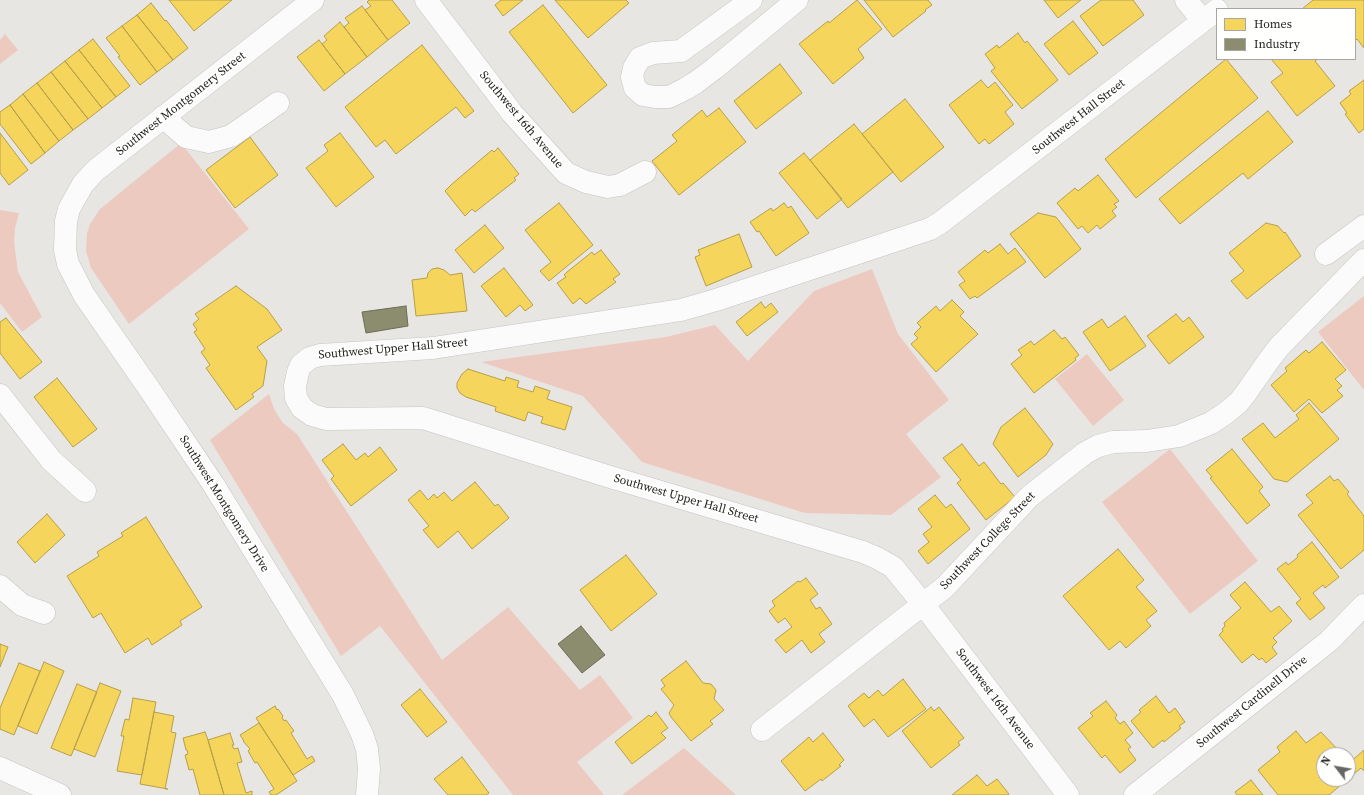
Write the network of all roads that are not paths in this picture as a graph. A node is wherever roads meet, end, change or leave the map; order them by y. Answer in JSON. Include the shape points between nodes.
{"nodes":[{"id":1,"x":313,"y":0,"type":"edge"},
{"id":2,"x":426,"y":0,"type":"edge"},
{"id":3,"x":751,"y":0,"type":"edge"},
{"id":4,"x":797,"y":0,"type":"edge"},
{"id":5,"x":1186,"y":0,"type":"edge"},
{"id":6,"x":1230,"y":0,"type":"edge"},
{"id":7,"x":1220,"y":8,"type":"edge"},
{"id":8,"x":1213,"y":14,"type":"edge"},
{"id":9,"x":278,"y":103,"type":"dead end"},
{"id":10,"x":163,"y":117,"type":"junction"},
{"id":11,"x":645,"y":172,"type":"dead end"},
{"id":12,"x":66,"y":221,"type":"joint"},
{"id":13,"x":940,"y":223,"type":"joint"},
{"id":14,"x":1364,"y":226,"type":"edge"},
{"id":15,"x":1326,"y":254,"type":"dead end"},
{"id":16,"x":1364,"y":260,"type":"edge"},
{"id":17,"x":0,"y":395,"type":"edge"},
{"id":18,"x":85,"y":491,"type":"dead end"},
{"id":19,"x":0,"y":586,"type":"edge"},
{"id":20,"x":923,"y":604,"type":"junction"},
{"id":21,"x":1364,"y":605,"type":"edge"},
{"id":22,"x":44,"y":613,"type":"dead end"},
{"id":23,"x":762,"y":730,"type":"dead end"},
{"id":24,"x":0,"y":768,"type":"edge"},
{"id":25,"x":60,"y":795,"type":"edge"},
{"id":26,"x":367,"y":795,"type":"edge"},
{"id":27,"x":1068,"y":795,"type":"edge"},
{"id":28,"x":1135,"y":795,"type":"edge"}],
"edges":[{"from":1,"to":10,"type":"street","name":"Southwest Montgomery Street"},
{"from":2,"to":11,"type":"street","name":"Southwest 16th Avenue","via":[[512,113],[566,173],[586,182],[608,187],[620,185]]},
{"from":3,"to":4,"type":"street","via":[[680,51],[653,53],[640,58],[632,77],[635,88],[643,95],[655,98],[669,96],[685,89],[715,68]]},
{"from":5,"to":8,"type":"street"},
{"from":6,"to":7,"type":"street","name":"Southwest Hall Street"},
{"from":8,"to":13,"type":"street","name":"Southwest Hall Street"},
{"from":9,"to":10,"type":"street","via":[[231,136],[209,142],[186,137]]},
{"from":10,"to":12,"type":"street","name":"Southwest Montgomery Street","via":[[96,170],[83,184],[69,209]]},
{"from":12,"to":26,"type":"street","name":"Southwest Montgomery Drive","via":[[65,250],[68,264],[84,295],[213,484],[345,700],[367,750]]},
{"from":13,"to":20,"type":"street","name":"Southwest Upper Hall Street","via":[[919,233],[681,310],[433,348],[320,355],[310,358],[302,365],[295,386],[296,398],[302,408],[326,419],[423,418],[863,552],[893,568]]},
{"from":14,"to":15,"type":"street"},
{"from":16,"to":20,"type":"street","name":"Southwest College Street","via":[[1279,347],[1239,402],[1226,413],[1211,423],[1179,436],[1147,441],[1113,442],[1085,453],[1030,496],[945,587]]},
{"from":17,"to":18,"type":"street","via":[[51,460]]},
{"from":19,"to":22,"type":"street","via":[[22,605]]},
{"from":20,"to":23,"type":"street","name":"Southwest College Street"},
{"from":20,"to":27,"type":"street","name":"Southwest 16th Avenue"},
{"from":21,"to":28,"type":"street","name":"Southwest Cardinell Drive","via":[[1329,641]]},
{"from":24,"to":25,"type":"street"}]}
